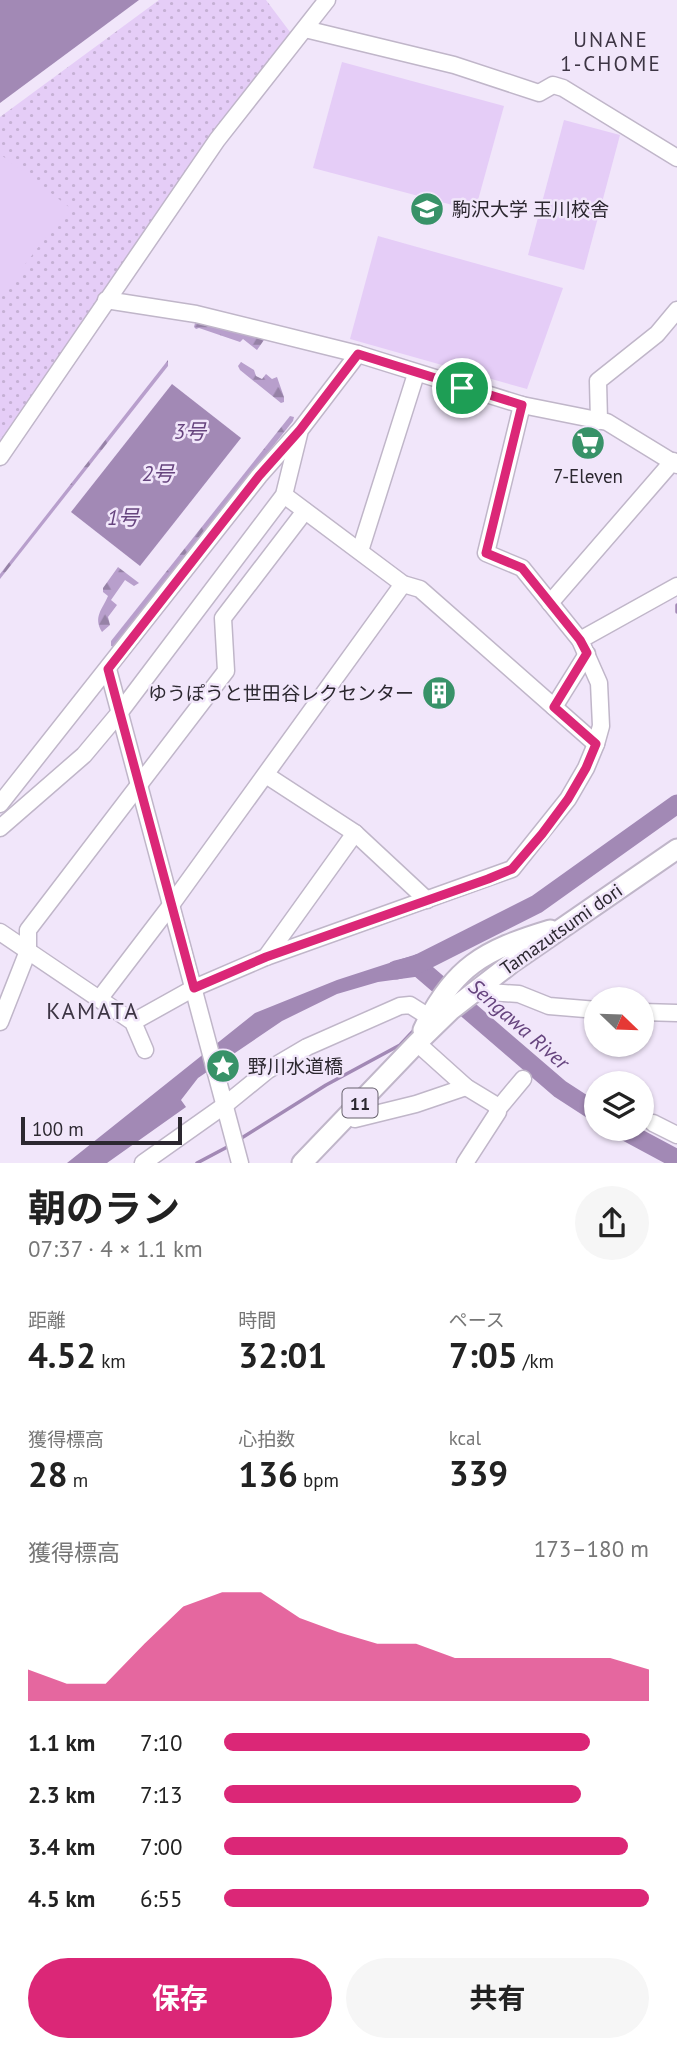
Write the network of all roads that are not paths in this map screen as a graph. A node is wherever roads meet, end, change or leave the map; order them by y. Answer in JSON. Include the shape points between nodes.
{"nodes":[{"id":1,"x":327,"y":0,"type":"edge"},
{"id":2,"x":305,"y":29,"type":"junction"},
{"id":3,"x":677,"y":158,"type":"edge"},
{"id":4,"x":106,"y":300,"type":"junction"},
{"id":5,"x":677,"y":310,"type":"edge"},
{"id":6,"x":358,"y":354,"type":"junction"},
{"id":7,"x":416,"y":374,"type":"junction"},
{"id":8,"x":522,"y":405,"type":"junction"},
{"id":9,"x":599,"y":421,"type":"junction"},
{"id":10,"x":300,"y":430,"type":"junction"},
{"id":11,"x":0,"y":457,"type":"edge"},
{"id":12,"x":675,"y":463,"type":"edge"},
{"id":13,"x":284,"y":495,"type":"junction"},
{"id":14,"x":305,"y":511,"type":"junction"},
{"id":15,"x":359,"y":551,"type":"junction"},
{"id":16,"x":403,"y":584,"type":"junction"},
{"id":17,"x":677,"y":586,"type":"edge"},
{"id":18,"x":550,"y":603,"type":"junction"},
{"id":19,"x":583,"y":647,"type":"junction"},
{"id":20,"x":108,"y":669,"type":"junction"},
{"id":21,"x":554,"y":707,"type":"junction"},
{"id":22,"x":120,"y":712,"type":"junction"},
{"id":23,"x":596,"y":744,"type":"junction"},
{"id":24,"x":266,"y":775,"type":"junction"},
{"id":25,"x":140,"y":786,"type":"junction"},
{"id":26,"x":0,"y":804,"type":"edge"},
{"id":27,"x":0,"y":828,"type":"edge"},
{"id":28,"x":355,"y":833,"type":"junction"},
{"id":29,"x":677,"y":849,"type":"edge"},
{"id":30,"x":427,"y":900,"type":"junction"},
{"id":31,"x":171,"y":905,"type":"junction"},
{"id":32,"x":568,"y":926,"type":"junction"},
{"id":33,"x":0,"y":932,"type":"edge"},
{"id":34,"x":28,"y":951,"type":"junction"},
{"id":35,"x":266,"y":957,"type":"junction"},
{"id":36,"x":194,"y":988,"type":"junction"},
{"id":37,"x":476,"y":990,"type":"junction"},
{"id":38,"x":100,"y":998,"type":"junction"},
{"id":39,"x":584,"y":1009,"type":"edge"},
{"id":40,"x":654,"y":1012,"type":"edge"},
{"id":41,"x":677,"y":1013,"type":"edge"},
{"id":42,"x":429,"y":1017,"type":"junction"},
{"id":43,"x":0,"y":1022,"type":"edge"},
{"id":44,"x":133,"y":1022,"type":"junction"},
{"id":45,"x":416,"y":1043,"type":"junction"},
{"id":46,"x":145,"y":1050,"type":"dead end"},
{"id":47,"x":523,"y":1079,"type":"dead end"},
{"id":48,"x":466,"y":1087,"type":"junction"},
{"id":49,"x":225,"y":1105,"type":"junction"},
{"id":50,"x":498,"y":1109,"type":"junction"},
{"id":51,"x":349,"y":1114,"type":"junction"},
{"id":52,"x":654,"y":1124,"type":"edge"},
{"id":53,"x":677,"y":1135,"type":"edge"},
{"id":54,"x":237,"y":1149,"type":"edge"},
{"id":55,"x":143,"y":1163,"type":"edge"},
{"id":56,"x":302,"y":1163,"type":"edge"},
{"id":57,"x":465,"y":1163,"type":"edge"}],
"edges":[{"from":1,"to":2,"type":"street"},
{"from":2,"to":3,"type":"street","via":[[454,65],[539,93],[552,85],[563,88]]},
{"from":2,"to":4,"type":"street","via":[[217,140]]},
{"from":4,"to":6,"type":"street","via":[[196,314]]},
{"from":4,"to":11,"type":"street"},
{"from":5,"to":9,"type":"street","via":[[657,334],[598,381]]},
{"from":6,"to":7,"type":"street"},
{"from":6,"to":10,"type":"street"},
{"from":7,"to":8,"type":"street"},
{"from":7,"to":15,"type":"street"},
{"from":8,"to":9,"type":"street"},
{"from":8,"to":18,"type":"street","via":[[486,553],[522,568]]},
{"from":9,"to":12,"type":"street"},
{"from":10,"to":13,"type":"street"},
{"from":10,"to":20,"type":"street"},
{"from":12,"to":18,"type":"street"},
{"from":13,"to":14,"type":"street"},
{"from":13,"to":22,"type":"street"},
{"from":14,"to":15,"type":"street"},
{"from":14,"to":25,"type":"street","via":[[223,618],[226,671]]},
{"from":15,"to":16,"type":"street"},
{"from":16,"to":21,"type":"street","via":[[420,589]]},
{"from":16,"to":24,"type":"street"},
{"from":17,"to":19,"type":"street"},
{"from":18,"to":19,"type":"street"},
{"from":19,"to":21,"type":"street"},
{"from":19,"to":23,"type":"street","via":[[599,683],[601,726]]},
{"from":20,"to":22,"type":"street"},
{"from":20,"to":26,"type":"street"},
{"from":21,"to":23,"type":"street"},
{"from":22,"to":25,"type":"street"},
{"from":22,"to":27,"type":"street","via":[[84,755]]},
{"from":23,"to":30,"type":"street","via":[[568,799],[512,869]]},
{"from":24,"to":28,"type":"street"},
{"from":24,"to":31,"type":"street"},
{"from":25,"to":31,"type":"street"},
{"from":25,"to":34,"type":"street","via":[[28,930]]},
{"from":28,"to":30,"type":"street"},
{"from":28,"to":35,"type":"street"},
{"from":29,"to":32,"type":"main road","name":"Tamazutsumi dori","number":"11"},
{"from":30,"to":35,"type":"street"},
{"from":31,"to":36,"type":"street"},
{"from":31,"to":38,"type":"street"},
{"from":32,"to":37,"type":"main road","name":"Tamazutsumi dori","number":"11"},
{"from":32,"to":42,"type":"main road","number":"11","via":[[514,941],[472,962],[436,1002]]},
{"from":33,"to":34,"type":"street"},
{"from":34,"to":38,"type":"street"},
{"from":34,"to":43,"type":"street"},
{"from":35,"to":36,"type":"street"},
{"from":36,"to":44,"type":"street"},
{"from":36,"to":49,"type":"street"},
{"from":37,"to":39,"type":"street"},
{"from":37,"to":45,"type":"main road","name":"Tamazutsumi dori","number":"11"},
{"from":38,"to":44,"type":"street"},
{"from":40,"to":41,"type":"street"},
{"from":42,"to":45,"type":"main road","number":"11"},
{"from":42,"to":49,"type":"street","via":[[407,1004],[384,1012],[307,1047],[268,1070]]},
{"from":44,"to":46,"type":"street"},
{"from":45,"to":48,"type":"street"},
{"from":45,"to":51,"type":"main road","name":"Tamazutsumi dori","number":"11"},
{"from":47,"to":50,"type":"street"},
{"from":48,"to":50,"type":"street"},
{"from":48,"to":51,"type":"street","via":[[355,1119]]},
{"from":49,"to":54,"type":"street"},
{"from":49,"to":55,"type":"street"},
{"from":50,"to":57,"type":"street"},
{"from":51,"to":56,"type":"main road","name":"Tamazutsumi dori","number":"11"},
{"from":52,"to":53,"type":"street"}]}
